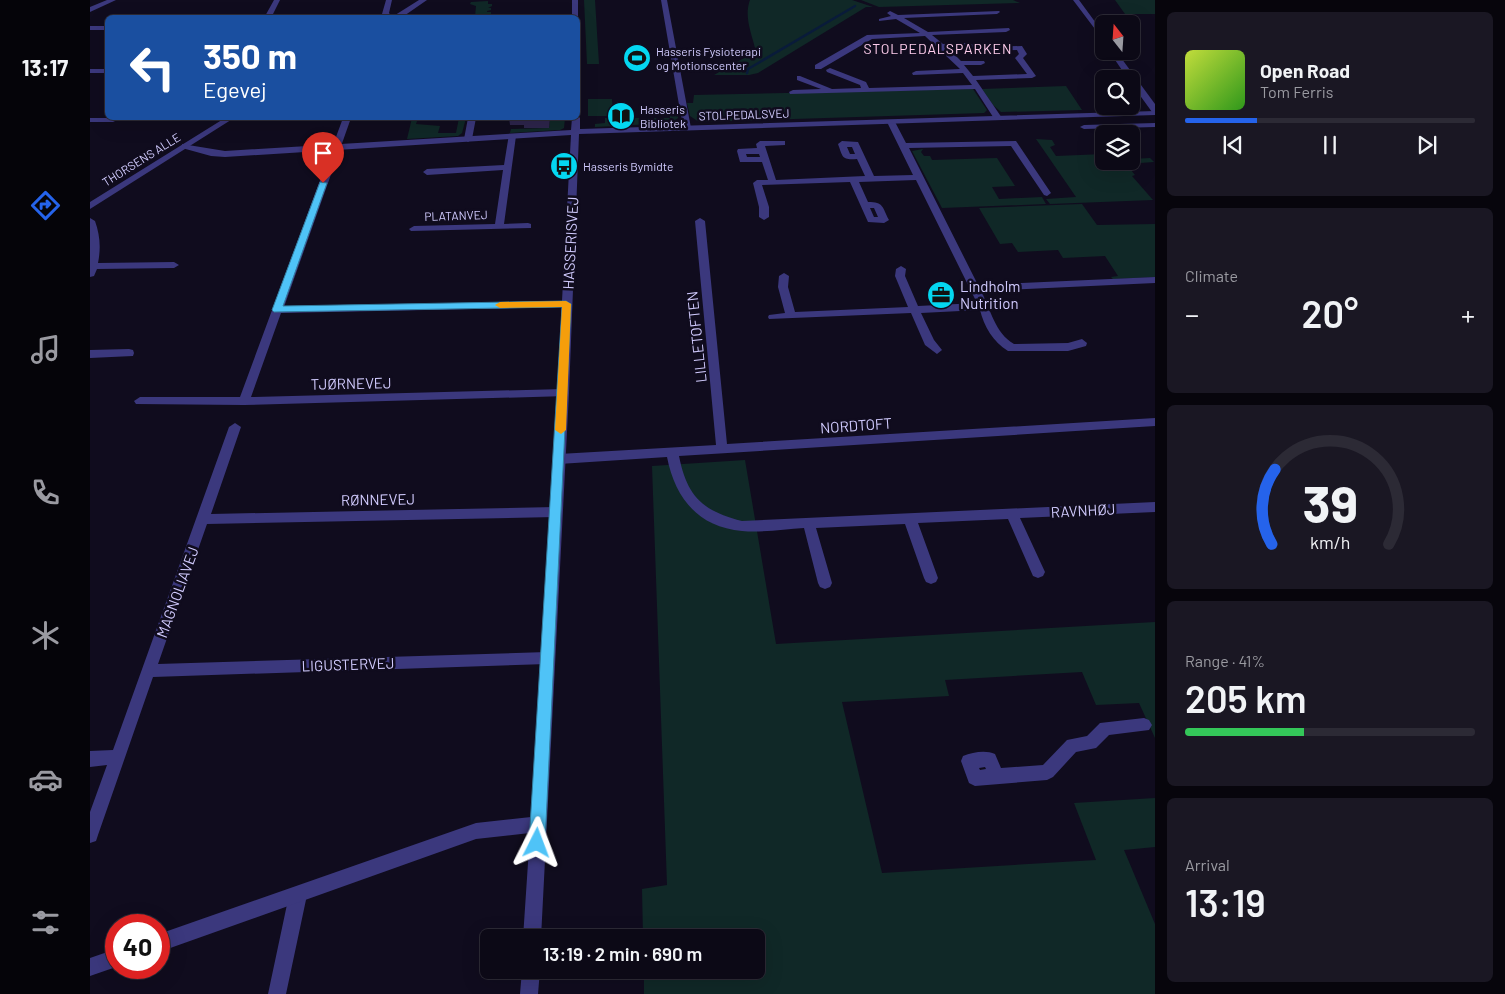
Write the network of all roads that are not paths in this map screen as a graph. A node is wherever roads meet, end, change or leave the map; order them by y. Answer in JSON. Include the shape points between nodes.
{"nodes":[{"id":1,"x":113,"y":0,"type":"edge"},
{"id":2,"x":277,"y":0,"type":"edge"},
{"id":3,"x":389,"y":0,"type":"edge"},
{"id":4,"x":424,"y":0,"type":"edge"},
{"id":5,"x":575,"y":0,"type":"edge"},
{"id":6,"x":664,"y":0,"type":"edge"},
{"id":7,"x":1076,"y":0,"type":"edge"},
{"id":8,"x":90,"y":10,"type":"edge"},
{"id":9,"x":997,"y":12,"type":"dead end"},
{"id":10,"x":890,"y":13,"type":"dead end"},
{"id":11,"x":269,"y":15,"type":"edge"},
{"id":12,"x":386,"y":15,"type":"edge"},
{"id":13,"x":400,"y":15,"type":"edge"},
{"id":14,"x":576,"y":15,"type":"edge"},
{"id":15,"x":898,"y":17,"type":"junction"},
{"id":16,"x":881,"y":20,"type":"dead end"},
{"id":17,"x":1095,"y":26,"type":"edge"},
{"id":18,"x":90,"y":28,"type":"edge"},
{"id":19,"x":105,"y":28,"type":"edge"},
{"id":20,"x":1006,"y":30,"type":"dead end"},
{"id":21,"x":926,"y":34,"type":"junction"},
{"id":22,"x":943,"y":46,"type":"junction"},
{"id":23,"x":1118,"y":60,"type":"edge"},
{"id":24,"x":961,"y":63,"type":"junction"},
{"id":25,"x":981,"y":63,"type":"dead end"},
{"id":26,"x":818,"y":67,"type":"dead end"},
{"id":27,"x":830,"y":70,"type":"dead end"},
{"id":28,"x":90,"y":71,"type":"edge"},
{"id":29,"x":105,"y":71,"type":"edge"},
{"id":30,"x":916,"y":73,"type":"dead end"},
{"id":31,"x":969,"y":74,"type":"junction"},
{"id":32,"x":987,"y":77,"type":"junction"},
{"id":33,"x":800,"y":78,"type":"dead end"},
{"id":34,"x":977,"y":87,"type":"junction"},
{"id":35,"x":994,"y":87,"type":"dead end"},
{"id":36,"x":866,"y":90,"type":"junction"},
{"id":37,"x":833,"y":91,"type":"junction"},
{"id":38,"x":793,"y":92,"type":"dead end"},
{"id":39,"x":1155,"y":111,"type":"edge"},
{"id":40,"x":998,"y":118,"type":"junction"},
{"id":41,"x":90,"y":120,"type":"edge"},
{"id":42,"x":113,"y":120,"type":"dead end"},
{"id":43,"x":227,"y":120,"type":"edge"},
{"id":44,"x":346,"y":120,"type":"edge"},
{"id":45,"x":472,"y":120,"type":"edge"},
{"id":46,"x":576,"y":120,"type":"edge"},
{"id":47,"x":891,"y":122,"type":"junction"},
{"id":48,"x":1155,"y":125,"type":"edge"},
{"id":49,"x":1084,"y":127,"type":"dead end"},
{"id":50,"x":688,"y":128,"type":"junction"},
{"id":51,"x":575,"y":132,"type":"junction"},
{"id":52,"x":512,"y":136,"type":"junction"},
{"id":53,"x":468,"y":139,"type":"junction"},
{"id":54,"x":782,"y":143,"type":"dead end"},
{"id":55,"x":185,"y":146,"type":"junction"},
{"id":56,"x":904,"y":146,"type":"junction"},
{"id":57,"x":336,"y":147,"type":"junction"},
{"id":58,"x":861,"y":156,"type":"dead end"},
{"id":59,"x":508,"y":167,"type":"junction"},
{"id":60,"x":427,"y":172,"type":"dead end"},
{"id":61,"x":919,"y":177,"type":"junction"},
{"id":62,"x":853,"y":179,"type":"junction"},
{"id":63,"x":871,"y":179,"type":"junction"},
{"id":64,"x":773,"y":182,"type":"junction"},
{"id":65,"x":1047,"y":193,"type":"dead end"},
{"id":66,"x":865,"y":205,"type":"dead end"},
{"id":67,"x":90,"y":206,"type":"edge"},
{"id":68,"x":764,"y":217,"type":"dead end"},
{"id":69,"x":90,"y":221,"type":"edge"},
{"id":70,"x":700,"y":221,"type":"dead end"},
{"id":71,"x":528,"y":226,"type":"dead end"},
{"id":72,"x":499,"y":227,"type":"junction"},
{"id":73,"x":414,"y":229,"type":"dead end"},
{"id":74,"x":174,"y":265,"type":"dead end"},
{"id":75,"x":901,"y":269,"type":"dead end"},
{"id":76,"x":92,"y":270,"type":"edge"},
{"id":77,"x":784,"y":276,"type":"dead end"},
{"id":78,"x":1155,"y":280,"type":"edge"},
{"id":79,"x":975,"y":288,"type":"junction"},
{"id":80,"x":566,"y":304,"type":"junction"},
{"id":81,"x":984,"y":306,"type":"junction"},
{"id":82,"x":915,"y":309,"type":"junction"},
{"id":83,"x":277,"y":310,"type":"junction"},
{"id":84,"x":791,"y":315,"type":"junction"},
{"id":85,"x":773,"y":317,"type":"dead end"},
{"id":86,"x":1082,"y":343,"type":"dead end"},
{"id":87,"x":937,"y":350,"type":"dead end"},
{"id":88,"x":129,"y":353,"type":"dead end"},
{"id":89,"x":90,"y":354,"type":"edge"},
{"id":90,"x":563,"y":393,"type":"junction"},
{"id":91,"x":140,"y":401,"type":"dead end"},
{"id":92,"x":244,"y":401,"type":"junction"},
{"id":93,"x":1155,"y":422,"type":"edge"},
{"id":94,"x":235,"y":427,"type":"dead end"},
{"id":95,"x":722,"y":449,"type":"junction"},
{"id":96,"x":672,"y":453,"type":"junction"},
{"id":97,"x":559,"y":459,"type":"junction"},
{"id":98,"x":1155,"y":506,"type":"edge"},
{"id":99,"x":555,"y":512,"type":"junction"},
{"id":100,"x":1012,"y":514,"type":"junction"},
{"id":101,"x":202,"y":519,"type":"junction"},
{"id":102,"x":910,"y":519,"type":"junction"},
{"id":103,"x":809,"y":524,"type":"junction"},
{"id":104,"x":1038,"y":572,"type":"dead end"},
{"id":105,"x":931,"y":578,"type":"dead end"},
{"id":106,"x":825,"y":583,"type":"dead end"},
{"id":107,"x":548,"y":658,"type":"junction"},
{"id":108,"x":148,"y":671,"type":"junction"},
{"id":109,"x":1144,"y":725,"type":"dead end"},
{"id":110,"x":118,"y":757,"type":"junction"},
{"id":111,"x":90,"y":759,"type":"edge"},
{"id":112,"x":996,"y":776,"type":"dead end"},
{"id":113,"x":538,"y":824,"type":"junction"},
{"id":114,"x":90,"y":835,"type":"edge"},
{"id":115,"x":298,"y":895,"type":"junction"},
{"id":116,"x":532,"y":929,"type":"edge"},
{"id":117,"x":170,"y":939,"type":"edge"},
{"id":118,"x":105,"y":962,"type":"edge"},
{"id":119,"x":90,"y":967,"type":"edge"},
{"id":120,"x":530,"y":979,"type":"edge"},
{"id":121,"x":277,"y":994,"type":"edge"},
{"id":122,"x":529,"y":994,"type":"edge"}],
"edges":[{"from":1,"to":8,"type":"street"},
{"from":2,"to":11,"type":"street"},
{"from":3,"to":12,"type":"street"},
{"from":4,"to":13,"type":"street"},
{"from":5,"to":14,"type":"street"},
{"from":6,"to":50,"type":"street"},
{"from":7,"to":17,"type":"street"},
{"from":9,"to":15,"type":"street"},
{"from":10,"to":15,"type":"street"},
{"from":15,"to":16,"type":"street"},
{"from":15,"to":21,"type":"street"},
{"from":18,"to":19,"type":"street"},
{"from":20,"to":21,"type":"street"},
{"from":21,"to":22,"type":"street"},
{"from":21,"to":26,"type":"street","via":[[870,37]]},
{"from":22,"to":24,"type":"street"},
{"from":22,"to":32,"type":"street","via":[[1019,48],[1023,54],[1019,58],[1032,76]]},
{"from":23,"to":39,"type":"street"},
{"from":24,"to":25,"type":"street"},
{"from":24,"to":31,"type":"street"},
{"from":27,"to":36,"type":"street","via":[[863,84]]},
{"from":28,"to":29,"type":"street"},
{"from":30,"to":31,"type":"street"},
{"from":31,"to":32,"type":"street"},
{"from":31,"to":34,"type":"street"},
{"from":32,"to":35,"type":"street"},
{"from":33,"to":37,"type":"street"},
{"from":34,"to":36,"type":"street"},
{"from":34,"to":40,"type":"street"},
{"from":36,"to":37,"type":"street"},
{"from":37,"to":38,"type":"street"},
{"from":39,"to":40,"type":"street","name":"STOLPEDALSVEJ"},
{"from":40,"to":47,"type":"street","name":"STOLPEDALSVEJ"},
{"from":41,"to":42,"type":"street"},
{"from":43,"to":55,"type":"street","name":"THORSENS ALLE"},
{"from":44,"to":57,"type":"street"},
{"from":45,"to":53,"type":"street"},
{"from":46,"to":51,"type":"street","name":"HASSERISVEJ"},
{"from":47,"to":50,"type":"street","name":"STOLPEDALSVEJ"},
{"from":47,"to":56,"type":"street"},
{"from":48,"to":49,"type":"street"},
{"from":50,"to":51,"type":"street","name":"STOLPEDALSVEJ"},
{"from":51,"to":52,"type":"street","name":"STOLPEDALSVEJ"},
{"from":51,"to":80,"type":"street","name":"HASSERISVEJ"},
{"from":52,"to":53,"type":"street","name":"STOLPEDALSVEJ"},
{"from":52,"to":59,"type":"street","name":"PLATANVEJ"},
{"from":53,"to":57,"type":"street","name":"STOLPEDALSVEJ"},
{"from":54,"to":64,"type":"street","via":[[760,144]]},
{"from":55,"to":57,"type":"street","name":"STOLPEDALSVEJ","via":[[225,154]]},
{"from":55,"to":67,"type":"street","name":"THORSENS ALLE"},
{"from":56,"to":61,"type":"street"},
{"from":56,"to":65,"type":"street","via":[[1013,143]]},
{"from":57,"to":83,"type":"street"},
{"from":58,"to":63,"type":"street"},
{"from":59,"to":60,"type":"street"},
{"from":59,"to":72,"type":"street","name":"PLATANVEJ"},
{"from":61,"to":63,"type":"street"},
{"from":61,"to":79,"type":"street"},
{"from":62,"to":63,"type":"street"},
{"from":62,"to":64,"type":"street"},
{"from":62,"to":66,"type":"street"},
{"from":64,"to":68,"type":"street","via":[[757,183]]},
{"from":69,"to":76,"type":"street","via":[[96,247]]},
{"from":70,"to":95,"type":"street","name":"LILLETOFTEN"},
{"from":71,"to":72,"type":"street","name":"PLATANVEJ"},
{"from":72,"to":73,"type":"street","name":"PLATANVEJ"},
{"from":74,"to":76,"type":"street"},
{"from":75,"to":82,"type":"street","via":[[900,276]]},
{"from":77,"to":84,"type":"street","via":[[783,287]]},
{"from":78,"to":79,"type":"street"},
{"from":79,"to":81,"type":"street"},
{"from":80,"to":83,"type":"street"},
{"from":80,"to":90,"type":"street","name":"HASSERISVEJ"},
{"from":81,"to":82,"type":"street"},
{"from":81,"to":86,"type":"street","via":[[999,339],[1012,348],[1068,347]]},
{"from":82,"to":84,"type":"street"},
{"from":82,"to":87,"type":"street","via":[[929,342]]},
{"from":83,"to":92,"type":"street"},
{"from":84,"to":85,"type":"street"},
{"from":88,"to":89,"type":"street"},
{"from":90,"to":92,"type":"street","name":"TJØRNEVEJ"},
{"from":90,"to":97,"type":"street","name":"HASSERISVEJ"},
{"from":91,"to":92,"type":"street","name":"TJØRNEVEJ"},
{"from":93,"to":95,"type":"street","name":"NORDTOFT"},
{"from":94,"to":101,"type":"street","name":"MAGNOLIAVEJ"},
{"from":95,"to":96,"type":"street","name":"NORDTOFT"},
{"from":96,"to":97,"type":"street","name":"NORDTOFT"},
{"from":96,"to":103,"type":"street","name":"RAVNHØJ","via":[[675,475],[682,490],[694,506],[712,518],[742,526]]},
{"from":97,"to":99,"type":"street","name":"HASSERISVEJ"},
{"from":98,"to":100,"type":"street","name":"RAVNHØJ"},
{"from":99,"to":101,"type":"street","name":"RØNNEVEJ"},
{"from":99,"to":107,"type":"street","name":"HASSERISVEJ"},
{"from":100,"to":102,"type":"street","name":"RAVNHØJ"},
{"from":100,"to":104,"type":"street"},
{"from":101,"to":108,"type":"street","name":"MAGNOLIAVEJ"},
{"from":102,"to":103,"type":"street","name":"RAVNHØJ"},
{"from":102,"to":105,"type":"street"},
{"from":103,"to":106,"type":"street"},
{"from":107,"to":108,"type":"street","name":"LIGUSTERVEJ"},
{"from":107,"to":113,"type":"street","name":"HASSERISVEJ"},
{"from":108,"to":110,"type":"street","name":"MAGNOLIAVEJ"},
{"from":109,"to":112,"type":"street","via":[[1105,728],[1091,743],[1072,745],[1047,772]]},
{"from":110,"to":111,"type":"street"},
{"from":110,"to":114,"type":"street","name":"MAGNOLIAVEJ"},
{"from":113,"to":115,"type":"street","via":[[476,831]]},
{"from":113,"to":116,"type":"street","name":"HASSERISVEJ"},
{"from":115,"to":117,"type":"street"},
{"from":115,"to":121,"type":"street"},
{"from":118,"to":119,"type":"street"},
{"from":120,"to":122,"type":"street"}]}
